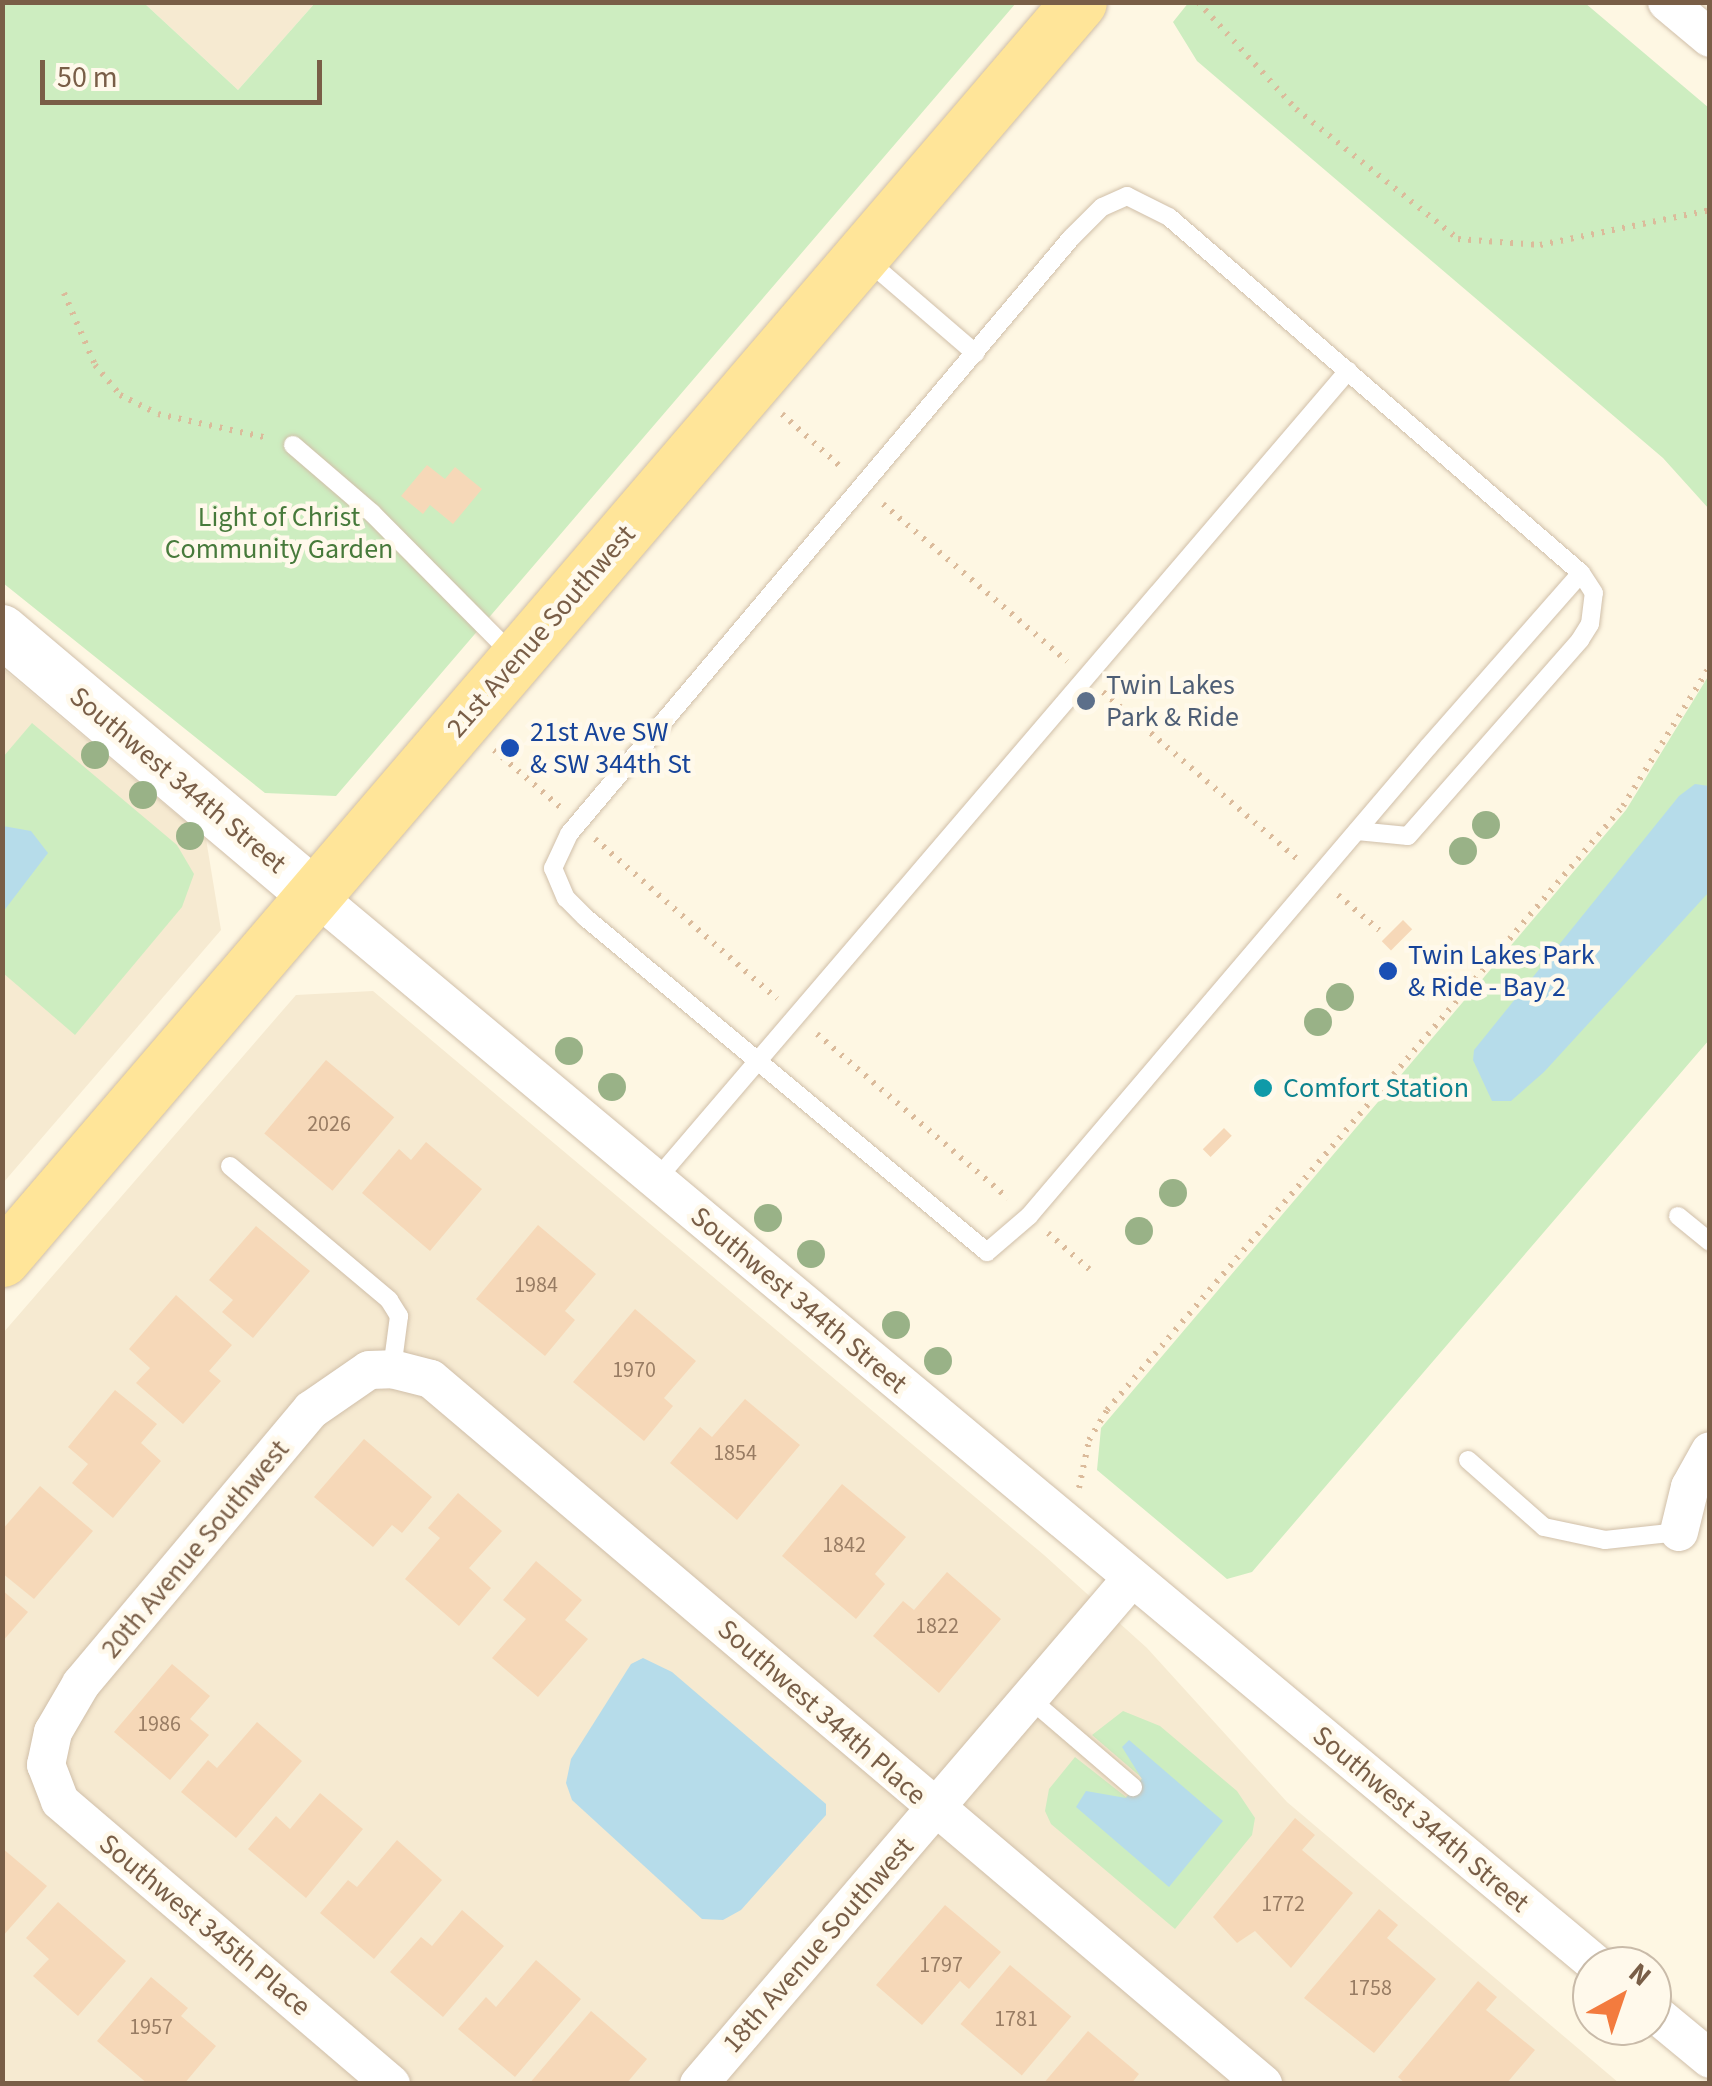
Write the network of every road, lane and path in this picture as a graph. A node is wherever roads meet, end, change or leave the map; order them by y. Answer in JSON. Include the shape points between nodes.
{"nodes":[{"id":1,"x":1079,"y":2,"type":"edge"},
{"id":2,"x":1198,"y":2,"type":"edge"},
{"id":3,"x":1676,"y":5,"type":"edge"},
{"id":4,"x":1710,"y":38,"type":"edge"},
{"id":5,"x":1710,"y":210,"type":"edge"},
{"id":6,"x":863,"y":256,"type":"junction"},
{"id":7,"x":64,"y":292,"type":"dead end"},
{"id":8,"x":975,"y":353,"type":"junction"},
{"id":9,"x":1348,"y":371,"type":"junction"},
{"id":10,"x":751,"y":387,"type":"junction"},
{"id":11,"x":293,"y":445,"type":"joint"},
{"id":12,"x":864,"y":487,"type":"junction"},
{"id":13,"x":1580,"y":573,"type":"junction"},
{"id":14,"x":2,"y":631,"type":"edge"},
{"id":15,"x":517,"y":659,"type":"junction"},
{"id":16,"x":1710,"y":666,"type":"edge"},
{"id":17,"x":1087,"y":678,"type":"junction"},
{"id":18,"x":462,"y":724,"type":"junction"},
{"id":19,"x":578,"y":824,"type":"junction"},
{"id":20,"x":1356,"y":832,"type":"junction"},
{"id":21,"x":1318,"y":877,"type":"junction"},
{"id":22,"x":316,"y":896,"type":"junction"},
{"id":23,"x":1379,"y":930,"type":"dead end"},
{"id":24,"x":798,"y":1017,"type":"junction"},
{"id":25,"x":760,"y":1062,"type":"junction"},
{"id":26,"x":230,"y":1166,"type":"dead end"},
{"id":27,"x":656,"y":1180,"type":"junction"},
{"id":28,"x":1029,"y":1216,"type":"junction"},
{"id":29,"x":1678,"y":1216,"type":"dead end"},
{"id":30,"x":1710,"y":1242,"type":"edge"},
{"id":31,"x":2,"y":1259,"type":"edge"},
{"id":32,"x":1090,"y":1269,"type":"dead end"},
{"id":33,"x":380,"y":1369,"type":"junction"},
{"id":34,"x":1710,"y":1451,"type":"edge"},
{"id":35,"x":1468,"y":1460,"type":"dead end"},
{"id":36,"x":1070,"y":1526,"type":"junction"},
{"id":37,"x":1679,"y":1532,"type":"joint"},
{"id":38,"x":1132,"y":1578,"type":"junction"},
{"id":39,"x":1029,"y":1698,"type":"junction"},
{"id":40,"x":46,"y":1750,"type":"joint"},
{"id":41,"x":1133,"y":1787,"type":"dead end"},
{"id":42,"x":934,"y":1809,"type":"junction"},
{"id":43,"x":1574,"y":1946,"type":"edge"},
{"id":44,"x":1672,"y":2027,"type":"edge"},
{"id":45,"x":1709,"y":2058,"type":"edge"},
{"id":46,"x":391,"y":2084,"type":"edge"},
{"id":47,"x":699,"y":2084,"type":"edge"},
{"id":48,"x":1263,"y":2084,"type":"edge"}],
"edges":[{"from":1,"to":6,"type":"main road","name":"21st Avenue Southwest"},
{"from":2,"to":5,"type":"path","via":[[1285,99],[1458,240],[1545,245]]},
{"from":3,"to":4,"type":"street"},
{"from":6,"to":8,"type":"lane"},
{"from":6,"to":10,"type":"main road","name":"21st Avenue Southwest"},
{"from":7,"to":11,"type":"path","via":[[94,364],[120,395],[158,414]]},
{"from":8,"to":9,"type":"lane","via":[[1095,214],[1113,200],[1135,196],[1159,208]]},
{"from":8,"to":12,"type":"lane"},
{"from":9,"to":13,"type":"lane"},
{"from":9,"to":17,"type":"lane"},
{"from":10,"to":12,"type":"path"},
{"from":10,"to":15,"type":"main road","name":"21st Avenue Southwest"},
{"from":11,"to":15,"type":"lane","via":[[372,513]]},
{"from":12,"to":17,"type":"path"},
{"from":12,"to":19,"type":"lane"},
{"from":13,"to":20,"type":"lane"},
{"from":13,"to":20,"type":"lane","via":[[1594,593],[1590,624],[1542,684],[1408,836]]},
{"from":14,"to":22,"type":"street","name":"Southwest 344th Street"},
{"from":15,"to":18,"type":"main road","name":"21st Avenue Southwest"},
{"from":16,"to":36,"type":"path","via":[[1623,806],[1106,1410],[1089,1440]]},
{"from":17,"to":21,"type":"path"},
{"from":17,"to":24,"type":"lane"},
{"from":18,"to":19,"type":"path"},
{"from":18,"to":22,"type":"main road","name":"21st Avenue Southwest"},
{"from":19,"to":24,"type":"path"},
{"from":19,"to":25,"type":"lane","via":[[554,864],[566,898]]},
{"from":20,"to":21,"type":"lane"},
{"from":21,"to":23,"type":"path"},
{"from":21,"to":28,"type":"lane"},
{"from":22,"to":27,"type":"street","name":"Southwest 344th Street"},
{"from":22,"to":31,"type":"main road","name":"21st Avenue Southwest"},
{"from":24,"to":25,"type":"lane"},
{"from":24,"to":28,"type":"path"},
{"from":25,"to":27,"type":"lane"},
{"from":25,"to":28,"type":"lane","via":[[988,1252]]},
{"from":26,"to":33,"type":"lane","via":[[390,1300],[399,1316]]},
{"from":27,"to":36,"type":"street","name":"Southwest 344th Street"},
{"from":28,"to":32,"type":"path"},
{"from":29,"to":30,"type":"lane"},
{"from":33,"to":40,"type":"street","name":"20th Avenue Southwest","via":[[311,1410],[82,1684]]},
{"from":33,"to":42,"type":"street","name":"Southwest 344th Place","via":[[432,1379]]},
{"from":34,"to":37,"type":"street","via":[[1690,1487]]},
{"from":35,"to":37,"type":"lane","via":[[1544,1526],[1605,1540]]},
{"from":36,"to":38,"type":"street","name":"Southwest 344th Street"},
{"from":38,"to":39,"type":"street","name":"18th Avenue Southwest"},
{"from":38,"to":43,"type":"street","name":"Southwest 344th Street"},
{"from":39,"to":41,"type":"lane"},
{"from":39,"to":42,"type":"street","name":"18th Avenue Southwest"},
{"from":40,"to":46,"type":"street","name":"Southwest 345th Place","via":[[60,1801]]},
{"from":42,"to":47,"type":"street","name":"18th Avenue Southwest"},
{"from":42,"to":48,"type":"street","name":"Southwest 344th Place"},
{"from":44,"to":45,"type":"street"}]}
